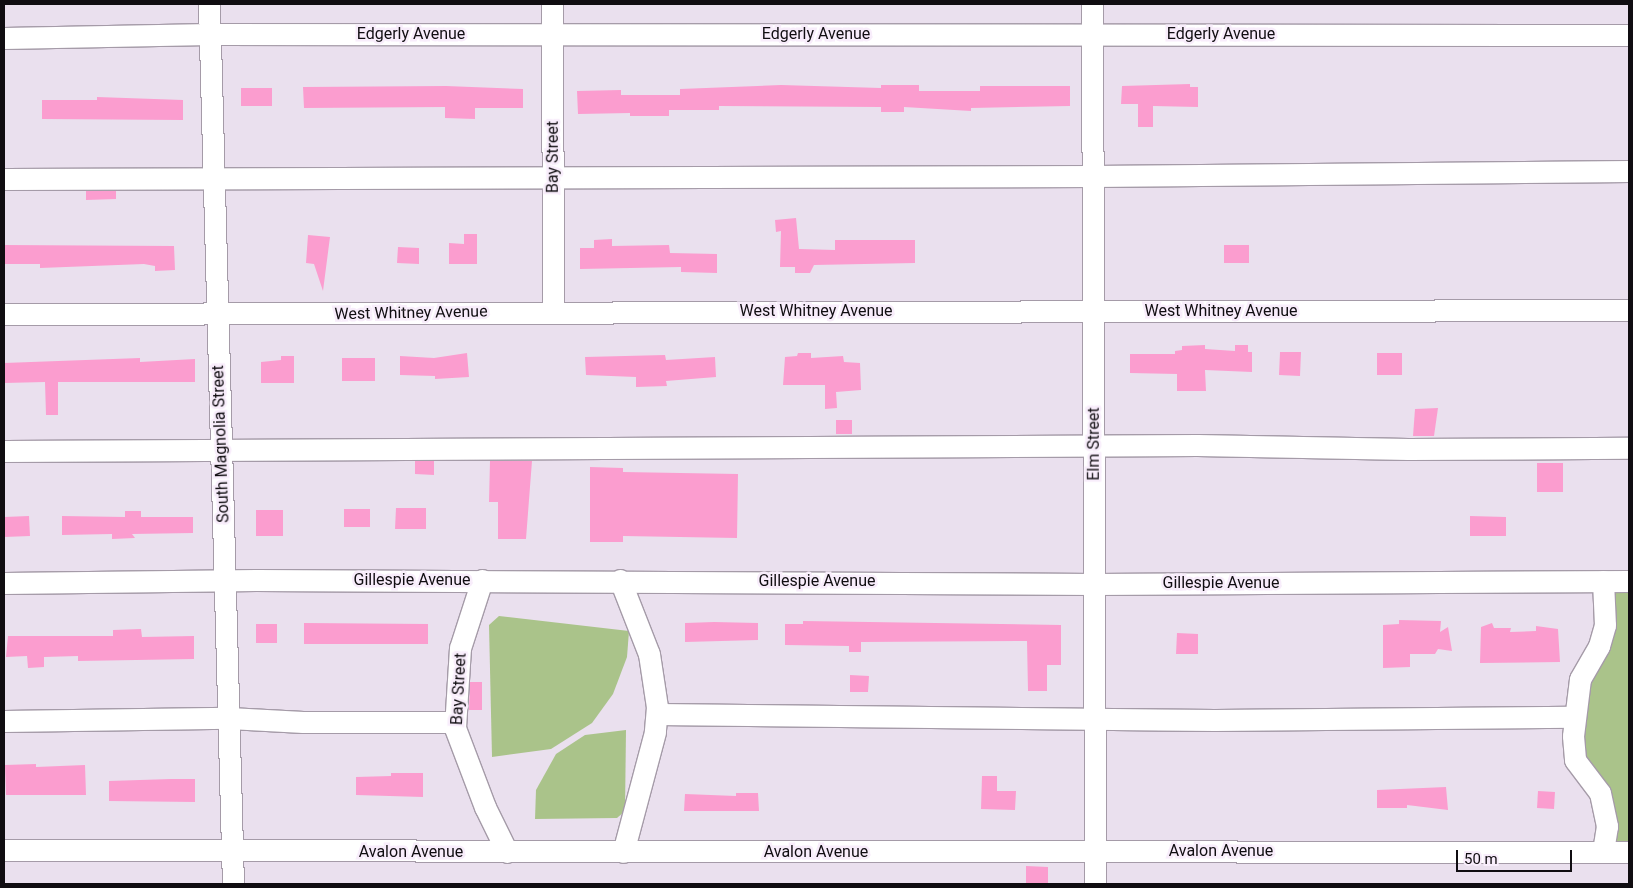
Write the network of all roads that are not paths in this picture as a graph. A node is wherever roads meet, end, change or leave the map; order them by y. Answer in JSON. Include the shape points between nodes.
{"nodes":[{"id":1,"x":209,"y":4,"type":"edge"},
{"id":2,"x":552,"y":4,"type":"edge"},
{"id":3,"x":1092,"y":4,"type":"edge"},
{"id":4,"x":210,"y":34,"type":"junction"},
{"id":5,"x":552,"y":34,"type":"junction"},
{"id":6,"x":1092,"y":34,"type":"junction"},
{"id":7,"x":1629,"y":35,"type":"edge"},
{"id":8,"x":4,"y":38,"type":"edge"},
{"id":9,"x":1629,"y":171,"type":"edge"},
{"id":10,"x":553,"y":176,"type":"junction"},
{"id":11,"x":1093,"y":176,"type":"junction"},
{"id":12,"x":214,"y":178,"type":"junction"},
{"id":13,"x":4,"y":179,"type":"edge"},
{"id":14,"x":1094,"y":310,"type":"junction"},
{"id":15,"x":1629,"y":310,"type":"edge"},
{"id":16,"x":553,"y":311,"type":"junction"},
{"id":17,"x":217,"y":312,"type":"junction"},
{"id":18,"x":4,"y":314,"type":"edge"},
{"id":19,"x":1094,"y":447,"type":"junction"},
{"id":20,"x":222,"y":448,"type":"junction"},
{"id":21,"x":1629,"y":448,"type":"edge"},
{"id":22,"x":4,"y":451,"type":"edge"},
{"id":23,"x":482,"y":580,"type":"junction"},
{"id":24,"x":620,"y":580,"type":"junction"},
{"id":25,"x":225,"y":581,"type":"junction"},
{"id":26,"x":1603,"y":581,"type":"junction"},
{"id":27,"x":1629,"y":581,"type":"edge"},
{"id":28,"x":4,"y":583,"type":"edge"},
{"id":29,"x":1094,"y":584,"type":"junction"},
{"id":30,"x":657,"y":714,"type":"junction"},
{"id":31,"x":1574,"y":717,"type":"junction"},
{"id":32,"x":229,"y":718,"type":"junction"},
{"id":33,"x":1095,"y":718,"type":"junction"},
{"id":34,"x":4,"y":721,"type":"edge"},
{"id":35,"x":455,"y":722,"type":"junction"},
{"id":36,"x":232,"y":849,"type":"junction"},
{"id":37,"x":4,"y":850,"type":"edge"},
{"id":38,"x":1096,"y":851,"type":"junction"},
{"id":39,"x":508,"y":852,"type":"junction"},
{"id":40,"x":623,"y":852,"type":"junction"},
{"id":41,"x":1603,"y":852,"type":"junction"},
{"id":42,"x":1629,"y":852,"type":"edge"},
{"id":43,"x":233,"y":884,"type":"edge"},
{"id":44,"x":1095,"y":884,"type":"edge"}],
"edges":[{"from":1,"to":4,"type":"street","name":"South Magnolia Street"},
{"from":2,"to":5,"type":"street","name":"Bay Street"},
{"from":3,"to":6,"type":"street","name":"Elm Street"},
{"from":4,"to":5,"type":"street","name":"Edgerly Avenue"},
{"from":4,"to":8,"type":"street","name":"Edgerly Avenue"},
{"from":4,"to":12,"type":"street","name":"South Magnolia Street"},
{"from":5,"to":6,"type":"street","name":"Edgerly Avenue"},
{"from":5,"to":10,"type":"street","name":"Bay Street"},
{"from":6,"to":7,"type":"street","name":"Edgerly Avenue"},
{"from":6,"to":11,"type":"street","name":"Elm Street"},
{"from":9,"to":11,"type":"street"},
{"from":10,"to":11,"type":"street"},
{"from":10,"to":12,"type":"street"},
{"from":10,"to":16,"type":"street","name":"Bay Street"},
{"from":11,"to":14,"type":"street","name":"Elm Street"},
{"from":12,"to":13,"type":"street"},
{"from":12,"to":17,"type":"street","name":"South Magnolia Street"},
{"from":14,"to":15,"type":"street","name":"West Whitney Avenue"},
{"from":14,"to":16,"type":"street","name":"West Whitney Avenue"},
{"from":14,"to":19,"type":"street","name":"Elm Street"},
{"from":16,"to":17,"type":"street","name":"West Whitney Avenue"},
{"from":17,"to":18,"type":"street","name":"West Whitney Avenue"},
{"from":17,"to":20,"type":"street","name":"South Magnolia Street"},
{"from":19,"to":20,"type":"street"},
{"from":19,"to":21,"type":"street"},
{"from":19,"to":29,"type":"street","name":"Elm Street"},
{"from":20,"to":22,"type":"street"},
{"from":20,"to":25,"type":"street","name":"South Magnolia Street"},
{"from":23,"to":24,"type":"street","name":"Gillespie Avenue"},
{"from":23,"to":25,"type":"street","name":"Gillespie Avenue"},
{"from":23,"to":35,"type":"street","name":"Bay Street","via":[[460,648]]},
{"from":24,"to":29,"type":"street","name":"Gillespie Avenue"},
{"from":24,"to":30,"type":"street","via":[[650,654]]},
{"from":25,"to":28,"type":"street","name":"Gillespie Avenue"},
{"from":25,"to":32,"type":"street","name":"South Magnolia Street"},
{"from":26,"to":27,"type":"street","name":"Gillespie Avenue"},
{"from":26,"to":29,"type":"street","name":"Gillespie Avenue"},
{"from":26,"to":31,"type":"street","via":[[1606,625],[1599,646],[1580,679]]},
{"from":29,"to":33,"type":"street","name":"Elm Street"},
{"from":30,"to":33,"type":"street"},
{"from":30,"to":40,"type":"street"},
{"from":31,"to":33,"type":"street"},
{"from":31,"to":41,"type":"street","via":[[1575,760],[1600,793],[1606,818]]},
{"from":32,"to":34,"type":"street"},
{"from":32,"to":35,"type":"street","via":[[303,722]]},
{"from":32,"to":36,"type":"street","name":"South Magnolia Street"},
{"from":33,"to":38,"type":"street","name":"Elm Street"},
{"from":35,"to":39,"type":"street","name":"Bay Street","via":[[470,773]]},
{"from":36,"to":37,"type":"street","name":"Avalon Avenue"},
{"from":36,"to":39,"type":"street","name":"Avalon Avenue"},
{"from":36,"to":43,"type":"street","name":"South Magnolia Street"},
{"from":38,"to":40,"type":"street","name":"Avalon Avenue"},
{"from":38,"to":41,"type":"street","name":"Avalon Avenue"},
{"from":38,"to":44,"type":"street","name":"Elm Street"},
{"from":39,"to":40,"type":"street","name":"Avalon Avenue"},
{"from":41,"to":42,"type":"street","name":"Avalon Avenue"}]}
